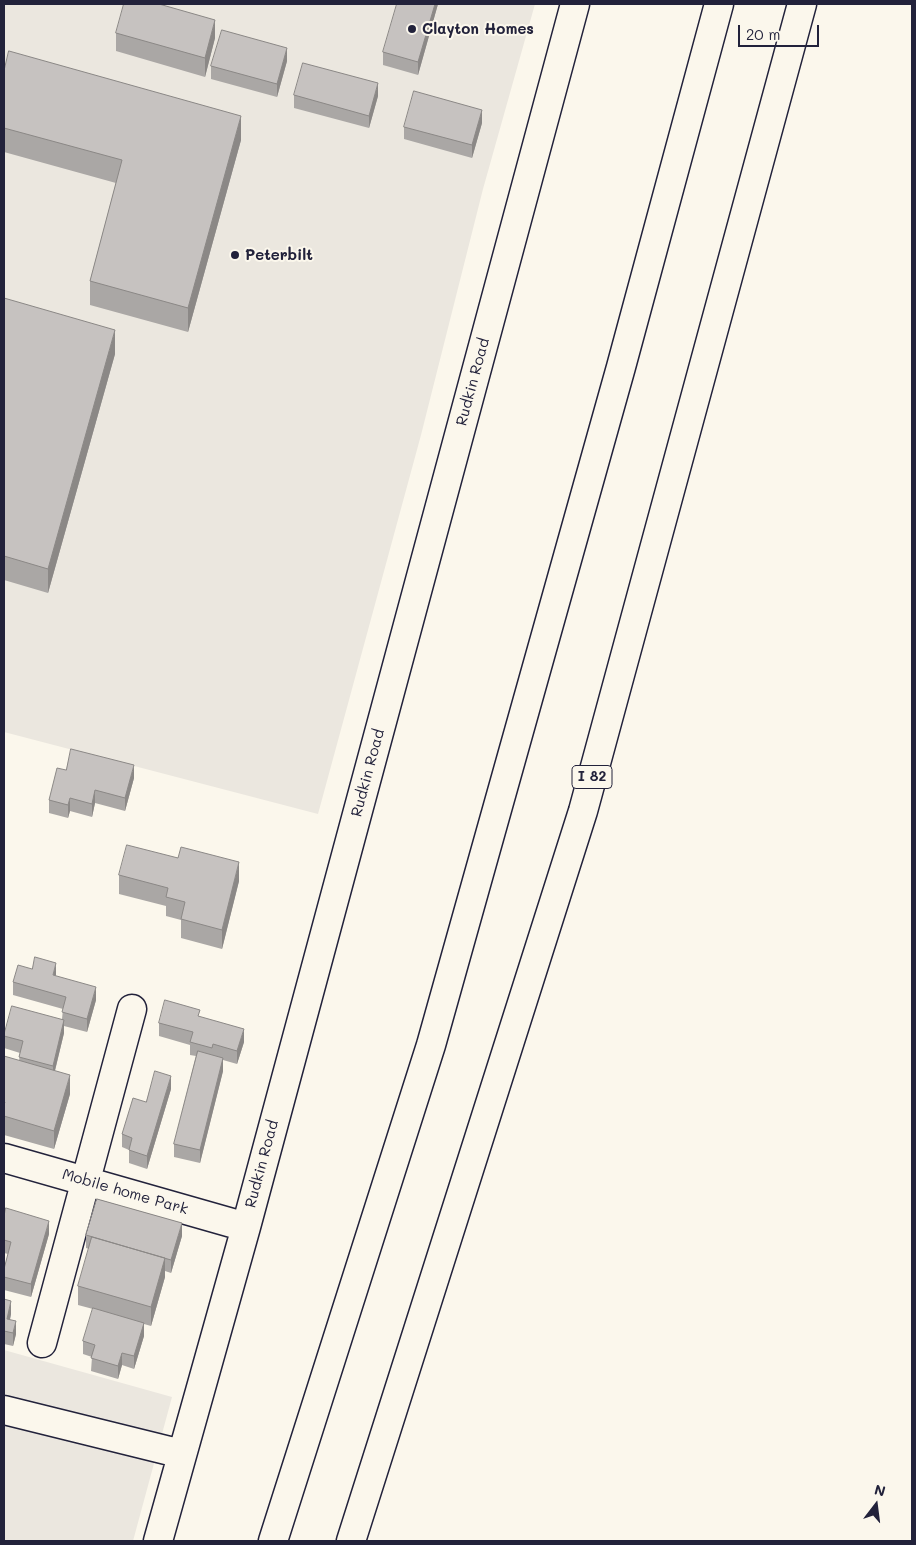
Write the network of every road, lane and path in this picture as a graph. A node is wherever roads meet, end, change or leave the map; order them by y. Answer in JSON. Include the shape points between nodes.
{"nodes":[{"id":1,"x":575,"y":4,"type":"edge"},
{"id":2,"x":719,"y":4,"type":"edge"},
{"id":3,"x":802,"y":4,"type":"edge"},
{"id":4,"x":132,"y":1009,"type":"dead end"},
{"id":5,"x":4,"y":1158,"type":"edge"},
{"id":6,"x":86,"y":1181,"type":"junction"},
{"id":7,"x":246,"y":1227,"type":"junction"},
{"id":8,"x":42,"y":1342,"type":"dead end"},
{"id":9,"x":4,"y":1410,"type":"edge"},
{"id":10,"x":182,"y":1454,"type":"junction"},
{"id":11,"x":158,"y":1541,"type":"edge"},
{"id":12,"x":273,"y":1541,"type":"edge"},
{"id":13,"x":351,"y":1541,"type":"edge"}],
"edges":[{"from":1,"to":7,"type":"main road","name":"Rudkin Road"},
{"from":2,"to":12,"type":"main road","via":[[622,367],[431,1045]]},
{"from":3,"to":13,"type":"main road","number":"I 82","via":[[583,811]]},
{"from":4,"to":6,"type":"main road"},
{"from":5,"to":6,"type":"main road","name":"Mobile home Park"},
{"from":6,"to":7,"type":"main road","name":"Mobile home Park"},
{"from":6,"to":8,"type":"main road"},
{"from":7,"to":10,"type":"main road","name":"Rudkin Road"},
{"from":9,"to":10,"type":"main road"},
{"from":10,"to":11,"type":"main road","name":"Rudkin Road"}]}
